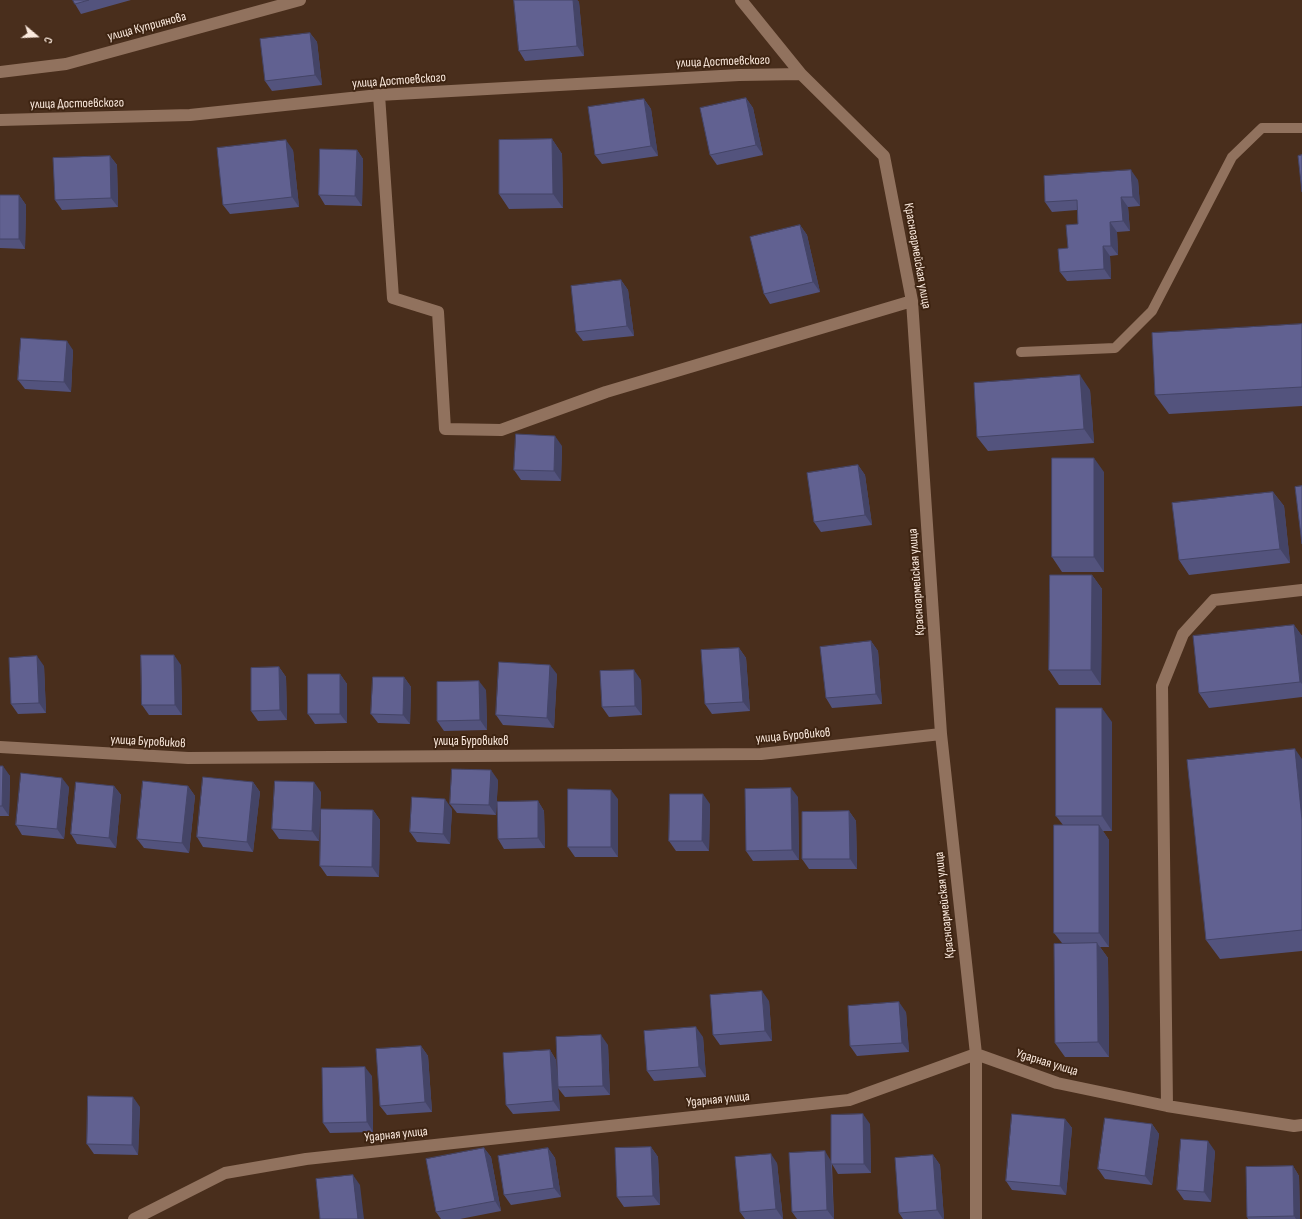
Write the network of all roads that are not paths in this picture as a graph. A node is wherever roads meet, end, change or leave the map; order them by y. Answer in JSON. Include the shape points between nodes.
{"nodes":[{"id":1,"x":300,"y":0,"type":"edge"},
{"id":2,"x":741,"y":0,"type":"edge"},
{"id":3,"x":0,"y":72,"type":"edge"},
{"id":4,"x":801,"y":74,"type":"junction"},
{"id":5,"x":379,"y":95,"type":"junction"},
{"id":6,"x":0,"y":120,"type":"edge"},
{"id":7,"x":1302,"y":128,"type":"edge"},
{"id":8,"x":912,"y":301,"type":"junction"},
{"id":9,"x":1021,"y":352,"type":"dead end"},
{"id":10,"x":1302,"y":590,"type":"edge"},
{"id":11,"x":941,"y":734,"type":"junction"},
{"id":12,"x":0,"y":747,"type":"edge"},
{"id":13,"x":976,"y":1054,"type":"junction"},
{"id":14,"x":1168,"y":1106,"type":"junction"},
{"id":15,"x":1302,"y":1125,"type":"edge"},
{"id":16,"x":134,"y":1219,"type":"edge"},
{"id":17,"x":976,"y":1219,"type":"edge"}],
"edges":[{"from":1,"to":3,"type":"street","name":"улица Куприянова","via":[[66,64]]},
{"from":2,"to":4,"type":"street","name":"Красноармейская улица"},
{"from":4,"to":5,"type":"street","name":"улица Достоевского","via":[[739,75]]},
{"from":4,"to":8,"type":"street","name":"Красноармейская улица","via":[[884,156]]},
{"from":5,"to":6,"type":"street","name":"улица Достоевского","via":[[190,115]]},
{"from":5,"to":8,"type":"street","via":[[393,298],[438,312],[445,429],[501,430],[606,392]]},
{"from":7,"to":9,"type":"lane","via":[[1262,128],[1232,157],[1152,311],[1115,348]]},
{"from":8,"to":11,"type":"street","name":"Красноармейская улица"},
{"from":10,"to":14,"type":"street","via":[[1214,600],[1183,634],[1162,686]]},
{"from":11,"to":12,"type":"street","name":"улица Буровиков","via":[[761,754],[188,758]]},
{"from":11,"to":13,"type":"street","name":"Красноармейская улица"},
{"from":13,"to":14,"type":"street","name":"Ударная улица","via":[[1057,1083]]},
{"from":13,"to":16,"type":"street","name":"Ударная улица","via":[[849,1100],[306,1159],[225,1173]]},
{"from":13,"to":17,"type":"street","name":"Красноармейская улица"},
{"from":14,"to":15,"type":"street","name":"Ударная улица","via":[[1294,1126]]}]}
